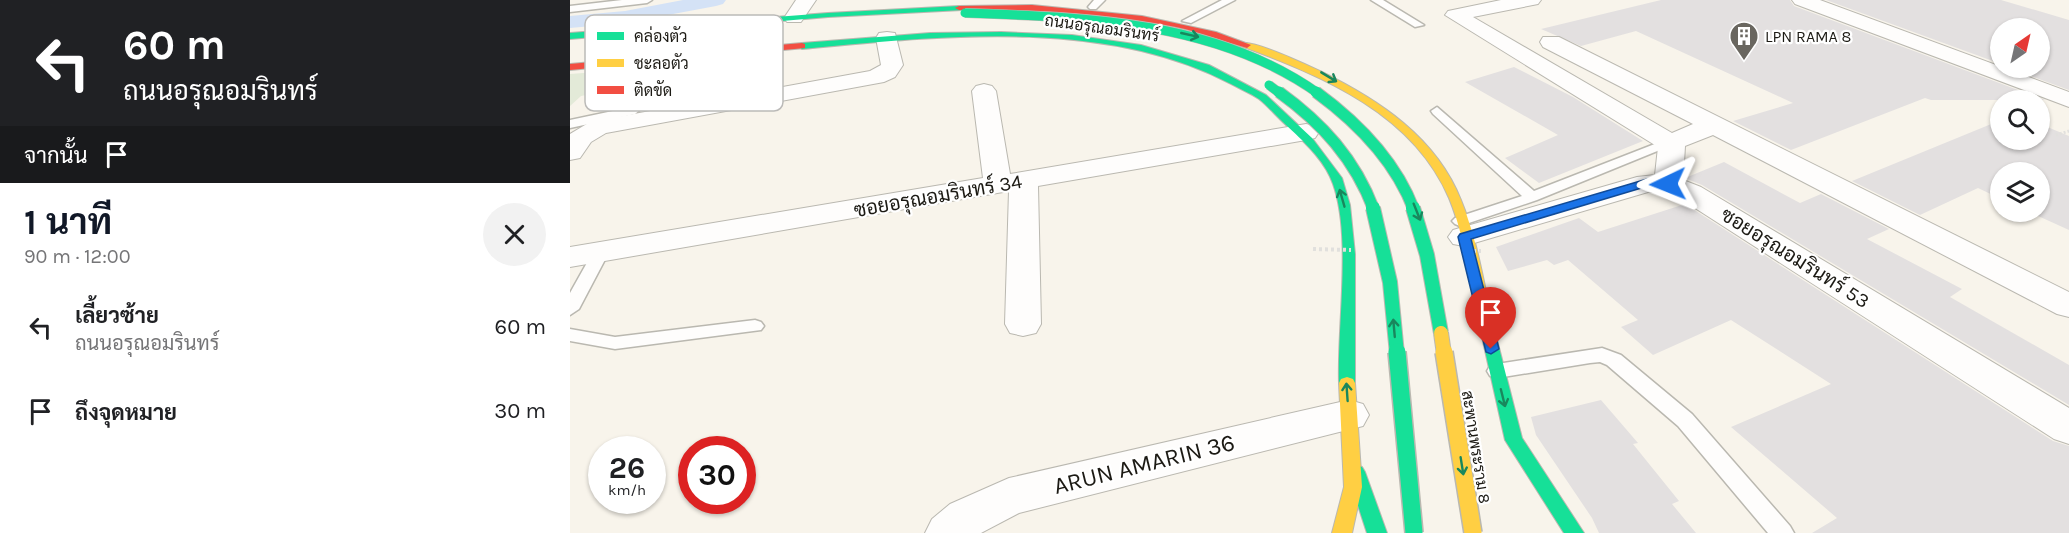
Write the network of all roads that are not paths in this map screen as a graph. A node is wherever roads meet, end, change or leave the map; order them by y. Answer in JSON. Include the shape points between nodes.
{"nodes":[{"id":1,"x":647,"y":0,"type":"edge"},
{"id":2,"x":806,"y":0,"type":"edge"},
{"id":3,"x":1230,"y":0,"type":"edge"},
{"id":4,"x":1376,"y":0,"type":"edge"},
{"id":5,"x":1531,"y":0,"type":"edge"},
{"id":6,"x":1802,"y":0,"type":"edge"},
{"id":7,"x":625,"y":1,"type":"edge"},
{"id":8,"x":1022,"y":2,"type":"edge"},
{"id":9,"x":934,"y":3,"type":"edge"},
{"id":10,"x":1097,"y":4,"type":"edge"},
{"id":11,"x":570,"y":9,"type":"edge"},
{"id":12,"x":794,"y":18,"type":"junction"},
{"id":13,"x":783,"y":19,"type":"edge"},
{"id":14,"x":1187,"y":21,"type":"junction"},
{"id":15,"x":1419,"y":25,"type":"dead end"},
{"id":16,"x":783,"y":27,"type":"edge"},
{"id":17,"x":585,"y":35,"type":"edge"},
{"id":18,"x":570,"y":36,"type":"edge"},
{"id":19,"x":783,"y":37,"type":"edge"},
{"id":20,"x":887,"y":38,"type":"junction"},
{"id":21,"x":1551,"y":42,"type":"dead end"},
{"id":22,"x":585,"y":43,"type":"edge"},
{"id":23,"x":570,"y":44,"type":"edge"},
{"id":24,"x":783,"y":48,"type":"edge"},
{"id":25,"x":585,"y":55,"type":"edge"},
{"id":26,"x":570,"y":56,"type":"edge"},
{"id":27,"x":585,"y":65,"type":"edge"},
{"id":28,"x":570,"y":66,"type":"edge"},
{"id":29,"x":984,"y":91,"type":"dead end"},
{"id":30,"x":783,"y":94,"type":"edge"},
{"id":31,"x":2069,"y":100,"type":"edge"},
{"id":32,"x":631,"y":111,"type":"edge"},
{"id":33,"x":688,"y":111,"type":"edge"},
{"id":34,"x":1437,"y":111,"type":"dead end"},
{"id":35,"x":570,"y":124,"type":"edge"},
{"id":36,"x":1714,"y":125,"type":"junction"},
{"id":37,"x":1306,"y":132,"type":"junction"},
{"id":38,"x":1670,"y":143,"type":"junction"},
{"id":39,"x":570,"y":152,"type":"edge"},
{"id":40,"x":1011,"y":183,"type":"junction"},
{"id":41,"x":1668,"y":184,"type":"junction"},
{"id":42,"x":1532,"y":197,"type":"junction"},
{"id":43,"x":1462,"y":229,"type":"junction"},
{"id":44,"x":601,"y":252,"type":"junction"},
{"id":45,"x":570,"y":257,"type":"edge"},
{"id":46,"x":2069,"y":306,"type":"edge"},
{"id":47,"x":570,"y":309,"type":"edge"},
{"id":48,"x":1023,"y":324,"type":"dead end"},
{"id":49,"x":755,"y":326,"type":"dead end"},
{"id":50,"x":570,"y":335,"type":"edge"},
{"id":51,"x":1497,"y":371,"type":"junction"},
{"id":52,"x":1349,"y":415,"type":"junction"},
{"id":53,"x":2069,"y":428,"type":"edge"},
{"id":54,"x":1514,"y":440,"type":"junction"},
{"id":55,"x":1352,"y":459,"type":"junction"},
{"id":56,"x":1353,"y":490,"type":"junction"},
{"id":57,"x":1358,"y":522,"type":"dead end"},
{"id":58,"x":1551,"y":523,"type":"dead end"},
{"id":59,"x":948,"y":533,"type":"edge"},
{"id":60,"x":1342,"y":533,"type":"edge"},
{"id":61,"x":1377,"y":533,"type":"edge"},
{"id":62,"x":1414,"y":533,"type":"edge"},
{"id":63,"x":1473,"y":533,"type":"edge"},
{"id":64,"x":1574,"y":533,"type":"edge"},
{"id":65,"x":1782,"y":533,"type":"edge"}],
"edges":[{"from":1,"to":7,"type":"lane"},
{"from":2,"to":12,"type":"street"},
{"from":3,"to":14,"type":"lane"},
{"from":4,"to":15,"type":"lane"},
{"from":5,"to":38,"type":"street","via":[[1455,15]]},
{"from":6,"to":31,"type":"street"},
{"from":7,"to":11,"type":"lane"},
{"from":8,"to":9,"type":"street","name":"ถนนอรุณอมรินทร์"},
{"from":8,"to":10,"type":"street","name":"ถนนอรุณอมรินทร์"},
{"from":9,"to":12,"type":"street","name":"ถนนอรุณอมรินทร์"},
{"from":10,"to":14,"type":"street","name":"ถนนอรุณอมรินทร์"},
{"from":12,"to":13,"type":"street","name":"ถนนอรุณอมรินทร์"},
{"from":14,"to":43,"type":"street","name":"ถนนอรุณอมรินทร์","one_way":true,"via":[[1280,51],[1382,112],[1429,153],[1455,200]]},
{"from":16,"to":63,"type":"street","name":"สะพานพระราม 8","one_way":true,"bridge":true,"via":[[918,16],[1020,13],[1087,17],[1159,28],[1231,48],[1280,68],[1331,99],[1385,153],[1419,216],[1428,250]]},
{"from":17,"to":18,"type":"street","name":"ถนนอรุณอมรินทร์"},
{"from":62,"to":19,"type":"street","one_way":true,"bridge":true,"via":[[1390,282],[1375,213],[1349,154],[1309,113],[1271,86],[1211,58],[1155,41],[1105,32],[960,24]]},
{"from":20,"to":24,"type":"street","name":"ถนนอรุณอมรินทร์"},
{"from":20,"to":30,"type":"street","via":[[892,65],[887,72]]},
{"from":20,"to":37,"type":"street","name":"ถนนอรุณอมรินทร์","via":[[1029,34],[1169,54],[1228,75],[1271,100]]},
{"from":21,"to":36,"type":"street"},
{"from":23,"to":22,"type":"street","name":"สะพานพระราม 8","one_way":true,"bridge":true},
{"from":25,"to":26,"type":"street","one_way":true,"bridge":true},
{"from":27,"to":28,"type":"street","name":"ถนนอรุณอมรินทร์"},
{"from":29,"to":40,"type":"street"},
{"from":32,"to":35,"type":"lane"},
{"from":33,"to":39,"type":"street","via":[[599,127],[582,136]]},
{"from":34,"to":42,"type":"lane"},
{"from":36,"to":38,"type":"street"},
{"from":36,"to":46,"type":"street"},
{"from":37,"to":40,"type":"street","name":"ซอยอรุณอมรินทร์ 34"},
{"from":52,"to":37,"type":"street","name":"ถนนอรุณอมรินทร์","one_way":true,"via":[[1344,347],[1345,207],[1335,172]]},
{"from":38,"to":41,"type":"street","via":[[1673,151]]},
{"from":38,"to":42,"type":"lane"},
{"from":40,"to":44,"type":"street","name":"ซอยอรุณอมรินทร์ 34"},
{"from":40,"to":48,"type":"street"},
{"from":41,"to":43,"type":"street","name":"ซอยอรุณอมรินทร์ 53","via":[[1647,183]]},
{"from":41,"to":53,"type":"street","name":"ซอยอรุณอมรินทร์ 53","via":[[1690,193]]},
{"from":42,"to":43,"type":"lane"},
{"from":43,"to":51,"type":"street","name":"ถนนอรุณอมรินทร์"},
{"from":44,"to":45,"type":"street","name":"ซอยอรุณอมรินทร์ 34"},
{"from":44,"to":47,"type":"lane"},
{"from":49,"to":50,"type":"lane","via":[[615,343]]},
{"from":51,"to":54,"type":"street","name":"ถนนอรุณอมรินทร์","one_way":true},
{"from":51,"to":65,"type":"lane","via":[[1590,356],[1614,360],[1685,420]]},
{"from":52,"to":55,"type":"street","name":"ถนนอรุณอมรินทร์"},
{"from":52,"to":59,"type":"street","name":"ARUN AMARIN 36","via":[[1009,497],[966,518]]},
{"from":54,"to":58,"type":"street"},
{"from":54,"to":64,"type":"street","name":"ถนนอรุณอมรินทร์"},
{"from":55,"to":56,"type":"street","name":"ถนนอรุณอมรินทร์"},
{"from":55,"to":61,"type":"street","name":"ถนนอรุณอมรินทร์"},
{"from":56,"to":57,"type":"street"},
{"from":56,"to":60,"type":"street","name":"ถนนอรุณอมรินทร์"}]}
